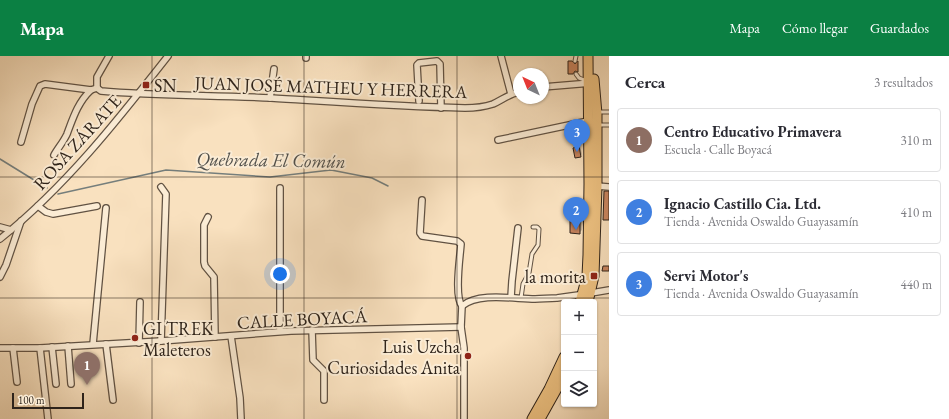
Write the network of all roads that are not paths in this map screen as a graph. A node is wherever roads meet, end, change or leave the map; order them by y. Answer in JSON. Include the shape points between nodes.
{"nodes":[{"id":1,"x":109,"y":56,"type":"edge"},
{"id":2,"x":168,"y":56,"type":"edge"},
{"id":3,"x":501,"y":56,"type":"edge"},
{"id":4,"x":576,"y":56,"type":"edge"},
{"id":5,"x":588,"y":56,"type":"edge"},
{"id":6,"x":594,"y":56,"type":"edge"},
{"id":7,"x":575,"y":61,"type":"dead end"},
{"id":8,"x":274,"y":69,"type":"dead end"},
{"id":9,"x":576,"y":74,"type":"dead end"},
{"id":10,"x":590,"y":82,"type":"junction"},
{"id":11,"x":549,"y":86,"type":"edge"},
{"id":12,"x":96,"y":89,"type":"junction"},
{"id":13,"x":138,"y":94,"type":"junction"},
{"id":14,"x":511,"y":94,"type":"joint"},
{"id":15,"x":270,"y":98,"type":"junction"},
{"id":16,"x":419,"y":101,"type":"dead end"},
{"id":17,"x":441,"y":108,"type":"junction"},
{"id":18,"x":597,"y":112,"type":"junction"},
{"id":19,"x":609,"y":112,"type":"edge"},
{"id":20,"x":592,"y":122,"type":"junction"},
{"id":21,"x":609,"y":125,"type":"edge"},
{"id":22,"x":498,"y":140,"type":"dead end"},
{"id":23,"x":21,"y":142,"type":"dead end"},
{"id":24,"x":54,"y":155,"type":"dead end"},
{"id":25,"x":597,"y":186,"type":"junction"},
{"id":26,"x":161,"y":187,"type":"dead end"},
{"id":27,"x":609,"y":187,"type":"edge"},
{"id":28,"x":280,"y":188,"type":"dead end"},
{"id":29,"x":422,"y":200,"type":"dead end"},
{"id":30,"x":38,"y":206,"type":"junction"},
{"id":31,"x":97,"y":206,"type":"dead end"},
{"id":32,"x":106,"y":208,"type":"dead end"},
{"id":33,"x":208,"y":216,"type":"dead end"},
{"id":34,"x":21,"y":221,"type":"junction"},
{"id":35,"x":533,"y":226,"type":"dead end"},
{"id":36,"x":0,"y":227,"type":"edge"},
{"id":37,"x":518,"y":228,"type":"dead end"},
{"id":38,"x":11,"y":230,"type":"junction"},
{"id":39,"x":0,"y":239,"type":"edge"},
{"id":40,"x":0,"y":277,"type":"edge"},
{"id":41,"x":609,"y":290,"type":"edge"},
{"id":42,"x":584,"y":296,"type":"edge"},
{"id":43,"x":511,"y":297,"type":"junction"},
{"id":44,"x":521,"y":298,"type":"junction"},
{"id":45,"x":140,"y":302,"type":"dead end"},
{"id":46,"x":462,"y":306,"type":"junction"},
{"id":47,"x":461,"y":327,"type":"junction"},
{"id":48,"x":312,"y":330,"type":"junction"},
{"id":49,"x":280,"y":331,"type":"junction"},
{"id":50,"x":231,"y":336,"type":"junction"},
{"id":51,"x":216,"y":337,"type":"junction"},
{"id":52,"x":161,"y":341,"type":"junction"},
{"id":53,"x":139,"y":343,"type":"junction"},
{"id":54,"x":93,"y":344,"type":"junction"},
{"id":55,"x":106,"y":344,"type":"junction"},
{"id":56,"x":68,"y":346,"type":"junction"},
{"id":57,"x":52,"y":347,"type":"junction"},
{"id":58,"x":0,"y":348,"type":"edge"},
{"id":59,"x":13,"y":348,"type":"junction"},
{"id":60,"x":40,"y":348,"type":"junction"},
{"id":61,"x":561,"y":363,"type":"edge"},
{"id":62,"x":561,"y":381,"type":"edge"},
{"id":63,"x":17,"y":382,"type":"dead end"},
{"id":64,"x":56,"y":384,"type":"dead end"},
{"id":65,"x":71,"y":384,"type":"dead end"},
{"id":66,"x":113,"y":400,"type":"dead end"},
{"id":67,"x":324,"y":400,"type":"dead end"},
{"id":68,"x":48,"y":419,"type":"edge"},
{"id":69,"x":241,"y":419,"type":"edge"},
{"id":70,"x":464,"y":419,"type":"edge"},
{"id":71,"x":532,"y":419,"type":"edge"},
{"id":72,"x":540,"y":419,"type":"edge"}],
"edges":[{"from":1,"to":12,"type":"street","via":[[97,77]]},
{"from":2,"to":13,"type":"street","name":"ROSA ZÁRATE"},
{"from":3,"to":14,"type":"street"},
{"from":4,"to":7,"type":"lane"},
{"from":5,"to":10,"type":"main road"},
{"from":6,"to":10,"type":"main road"},
{"from":8,"to":15,"type":"street"},
{"from":9,"to":10,"type":"lane"},
{"from":10,"to":11,"type":"street"},
{"from":10,"to":18,"type":"main road"},
{"from":10,"to":20,"type":"main road"},
{"from":12,"to":13,"type":"street","name":"JUAN JOSÉ MATHEU Y HERRERA"},
{"from":12,"to":23,"type":"street","name":"JUAN JOSÉ MATHEU Y HERRERA","via":[[45,84],[40,86]]},
{"from":12,"to":24,"type":"street","via":[[84,96],[70,123],[67,135]]},
{"from":13,"to":15,"type":"street","name":"JUAN JOSÉ MATHEU Y HERRERA"},
{"from":13,"to":30,"type":"street","name":"ROSA ZÁRATE","via":[[63,182]]},
{"from":14,"to":17,"type":"street","name":"JUAN JOSÉ MATHEU Y HERRERA","via":[[493,104],[478,107]]},
{"from":15,"to":17,"type":"street","name":"JUAN JOSÉ MATHEU Y HERRERA"},
{"from":16,"to":17,"type":"street","via":[[417,65],[437,61],[440,64]]},
{"from":18,"to":19,"type":"lane"},
{"from":18,"to":20,"type":"main road"},
{"from":20,"to":21,"type":"lane"},
{"from":20,"to":22,"type":"street"},
{"from":20,"to":25,"type":"main road"},
{"from":20,"to":42,"type":"main road","via":[[588,255]]},
{"from":25,"to":27,"type":"street"},
{"from":25,"to":42,"type":"main road","via":[[594,276]]},
{"from":26,"to":52,"type":"street","via":[[166,194]]},
{"from":28,"to":49,"type":"street"},
{"from":29,"to":46,"type":"street","via":[[422,236],[457,241],[461,244],[458,273],[459,301]]},
{"from":30,"to":31,"type":"street","via":[[53,214]]},
{"from":30,"to":34,"type":"street","name":"ROSA ZÁRATE"},
{"from":32,"to":54,"type":"street"},
{"from":33,"to":51,"type":"street","via":[[204,225],[204,262],[214,277]]},
{"from":34,"to":38,"type":"street","name":"ROSA ZÁRATE"},
{"from":34,"to":40,"type":"street"},
{"from":35,"to":44,"type":"lane","via":[[539,229],[538,245],[532,254]]},
{"from":36,"to":38,"type":"street"},
{"from":37,"to":43,"type":"street"},
{"from":38,"to":39,"type":"street","name":"ROSA ZÁRATE"},
{"from":41,"to":42,"type":"street"},
{"from":42,"to":44,"type":"street"},
{"from":43,"to":44,"type":"street"},
{"from":43,"to":46,"type":"street","via":[[475,300]]},
{"from":45,"to":53,"type":"street"},
{"from":46,"to":47,"type":"street"},
{"from":47,"to":48,"type":"street","name":"CALLE BOYACÁ"},
{"from":47,"to":70,"type":"street","via":[[464,348]]},
{"from":48,"to":49,"type":"street","name":"CALLE BOYACÁ"},
{"from":48,"to":67,"type":"street","via":[[313,360],[324,371]]},
{"from":49,"to":50,"type":"street","name":"CALLE BOYACÁ"},
{"from":50,"to":51,"type":"street","name":"CALLE BOYACÁ"},
{"from":50,"to":69,"type":"street"},
{"from":51,"to":52,"type":"street","name":"CALLE BOYACÁ"},
{"from":52,"to":53,"type":"street","name":"CALLE BOYACÁ"},
{"from":53,"to":55,"type":"street","name":"CALLE BOYACÁ"},
{"from":54,"to":55,"type":"street","name":"CALLE BOYACÁ"},
{"from":54,"to":56,"type":"street","name":"CALLE BOYACÁ"},
{"from":55,"to":66,"type":"street"},
{"from":56,"to":57,"type":"street","name":"CALLE BOYACÁ"},
{"from":56,"to":65,"type":"street"},
{"from":57,"to":60,"type":"street","name":"CALLE BOYACÁ"},
{"from":57,"to":64,"type":"street"},
{"from":58,"to":59,"type":"street","name":"CALLE BOYACÁ"},
{"from":59,"to":60,"type":"street","name":"CALLE BOYACÁ"},
{"from":59,"to":63,"type":"street"},
{"from":60,"to":68,"type":"street"},
{"from":61,"to":71,"type":"main road"},
{"from":62,"to":72,"type":"main road"}]}
